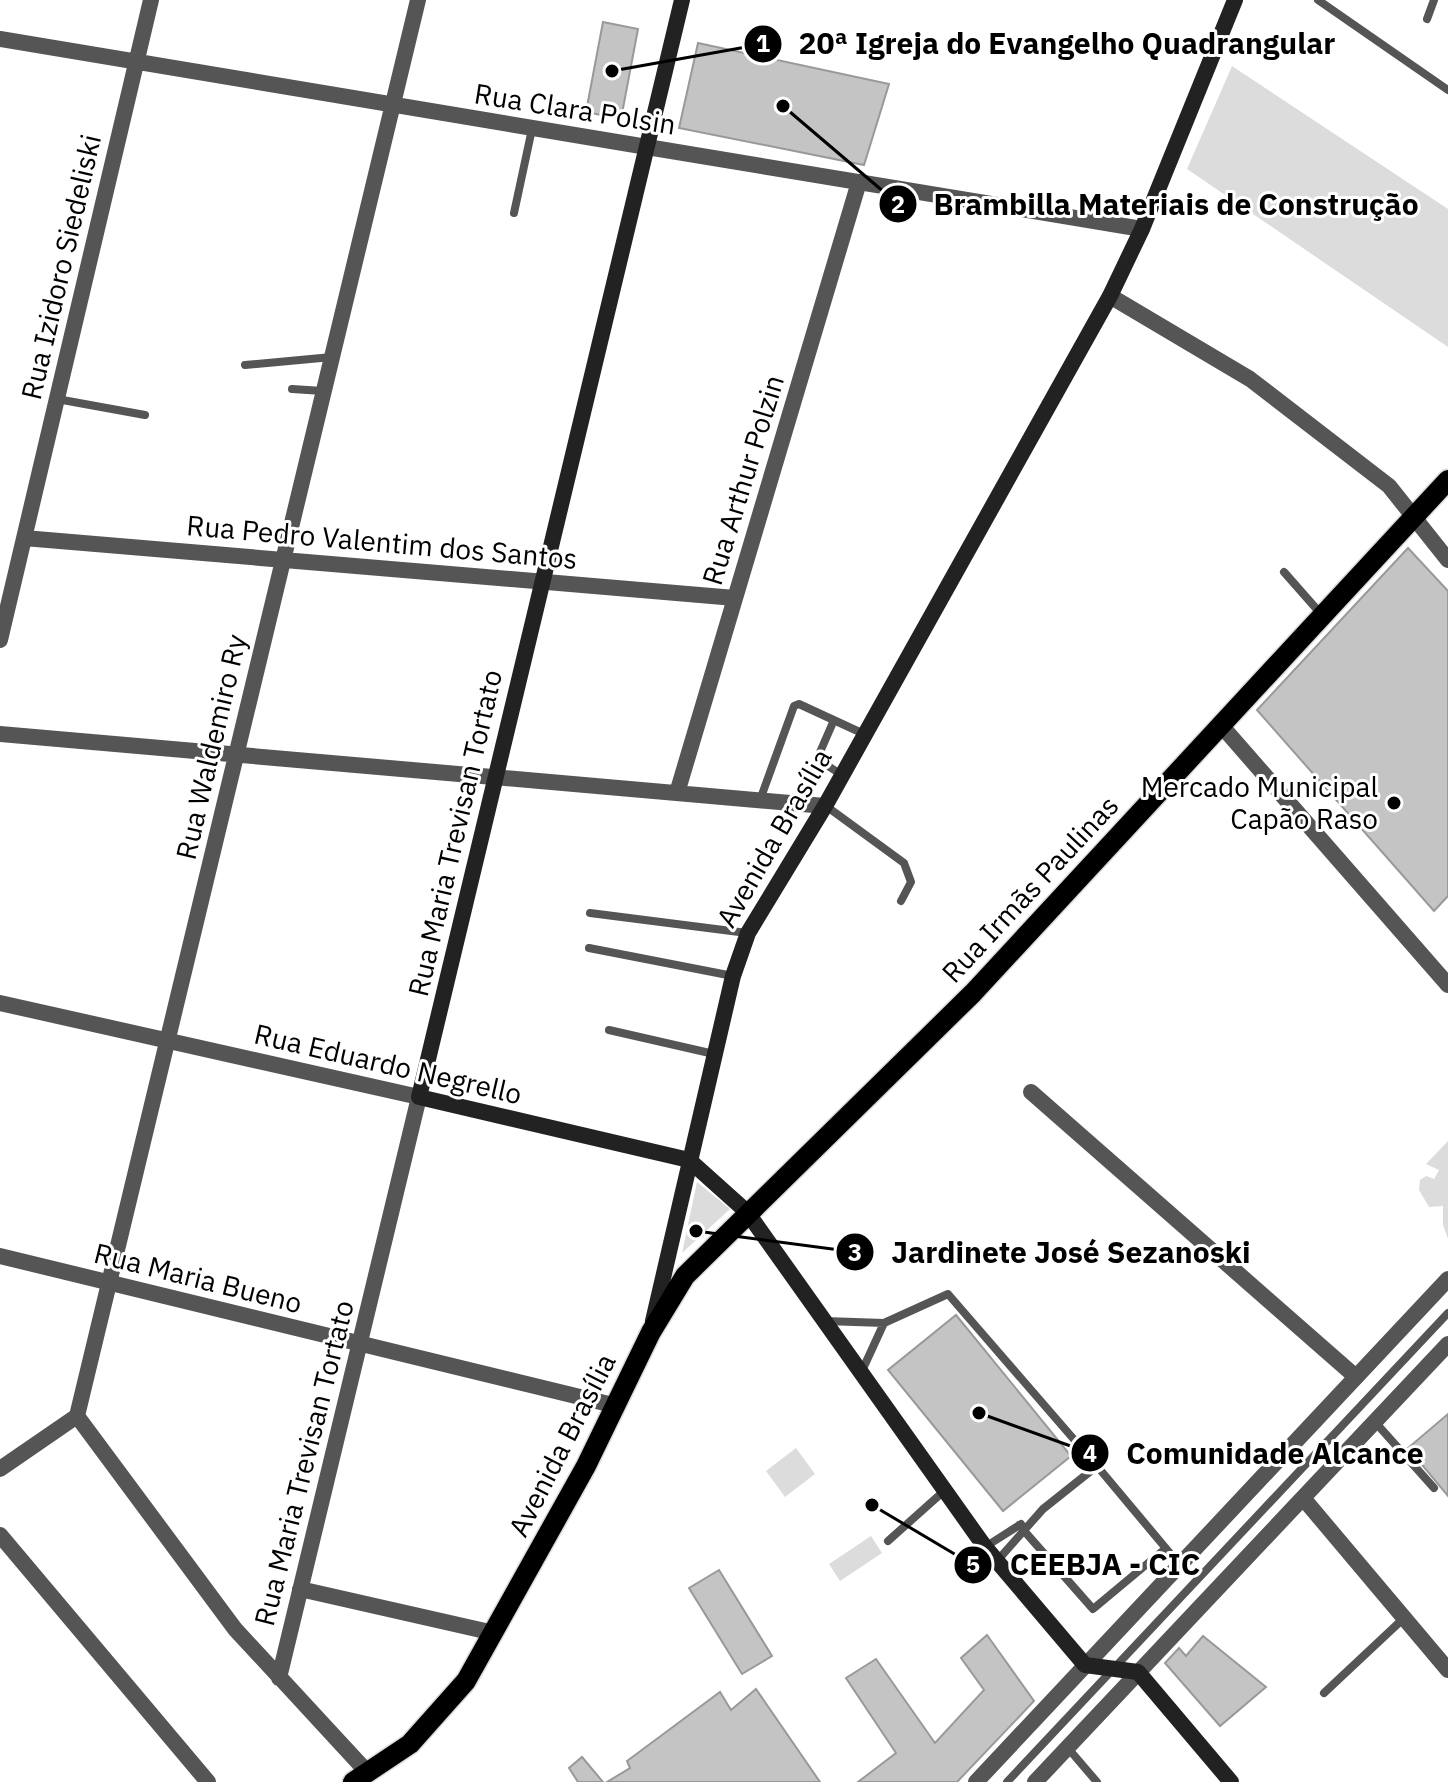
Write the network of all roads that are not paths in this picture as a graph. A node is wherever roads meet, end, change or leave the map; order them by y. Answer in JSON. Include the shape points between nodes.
{"nodes":[{"id":1,"x":151,"y":0,"type":"edge"},
{"id":2,"x":418,"y":0,"type":"edge"},
{"id":3,"x":682,"y":0,"type":"edge"},
{"id":4,"x":1235,"y":0,"type":"edge"},
{"id":5,"x":1318,"y":0,"type":"edge"},
{"id":6,"x":1434,"y":0,"type":"edge"},
{"id":7,"x":1427,"y":19,"type":"dead end"},
{"id":8,"x":0,"y":39,"type":"edge"},
{"id":9,"x":136,"y":62,"type":"junction"},
{"id":10,"x":1448,"y":90,"type":"edge"},
{"id":11,"x":393,"y":105,"type":"junction"},
{"id":12,"x":533,"y":128,"type":"junction"},
{"id":13,"x":647,"y":147,"type":"junction"},
{"id":14,"x":859,"y":182,"type":"junction"},
{"id":15,"x":514,"y":213,"type":"dead end"},
{"id":16,"x":1142,"y":229,"type":"junction"},
{"id":17,"x":1110,"y":296,"type":"junction"},
{"id":18,"x":332,"y":356,"type":"junction"},
{"id":19,"x":245,"y":365,"type":"dead end"},
{"id":20,"x":292,"y":389,"type":"dead end"},
{"id":21,"x":324,"y":391,"type":"junction"},
{"id":22,"x":57,"y":399,"type":"junction"},
{"id":23,"x":145,"y":415,"type":"dead end"},
{"id":24,"x":1448,"y":480,"type":"edge"},
{"id":25,"x":1412,"y":517,"type":"junction"},
{"id":26,"x":24,"y":538,"type":"junction"},
{"id":27,"x":283,"y":560,"type":"junction"},
{"id":28,"x":1448,"y":560,"type":"edge"},
{"id":29,"x":1284,"y":572,"type":"dead end"},
{"id":30,"x":542,"y":582,"type":"junction"},
{"id":31,"x":735,"y":598,"type":"junction"},
{"id":32,"x":1321,"y":615,"type":"junction"},
{"id":33,"x":0,"y":640,"type":"edge"},
{"id":34,"x":834,"y":720,"type":"junction"},
{"id":35,"x":1220,"y":724,"type":"junction"},
{"id":36,"x":0,"y":734,"type":"edge"},
{"id":37,"x":865,"y":735,"type":"junction"},
{"id":38,"x":237,"y":754,"type":"junction"},
{"id":39,"x":842,"y":775,"type":"junction"},
{"id":40,"x":496,"y":777,"type":"junction"},
{"id":41,"x":677,"y":793,"type":"junction"},
{"id":42,"x":760,"y":800,"type":"junction"},
{"id":43,"x":825,"y":806,"type":"junction"},
{"id":44,"x":901,"y":901,"type":"dead end"},
{"id":45,"x":590,"y":913,"type":"dead end"},
{"id":46,"x":748,"y":933,"type":"junction"},
{"id":47,"x":589,"y":948,"type":"dead end"},
{"id":48,"x":733,"y":976,"type":"junction"},
{"id":49,"x":1448,"y":985,"type":"edge"},
{"id":50,"x":0,"y":1003,"type":"edge"},
{"id":51,"x":609,"y":1030,"type":"dead end"},
{"id":52,"x":168,"y":1041,"type":"junction"},
{"id":53,"x":714,"y":1054,"type":"junction"},
{"id":54,"x":1031,"y":1092,"type":"dead end"},
{"id":55,"x":419,"y":1097,"type":"junction"},
{"id":56,"x":689,"y":1160,"type":"junction"},
{"id":57,"x":747,"y":1212,"type":"junction"},
{"id":58,"x":0,"y":1256,"type":"edge"},
{"id":59,"x":1448,"y":1279,"type":"edge"},
{"id":60,"x":109,"y":1283,"type":"junction"},
{"id":61,"x":1448,"y":1313,"type":"edge"},
{"id":62,"x":824,"y":1321,"type":"junction"},
{"id":63,"x":884,"y":1323,"type":"junction"},
{"id":64,"x":651,"y":1332,"type":"junction"},
{"id":65,"x":359,"y":1344,"type":"junction"},
{"id":66,"x":1448,"y":1344,"type":"edge"},
{"id":67,"x":861,"y":1374,"type":"junction"},
{"id":68,"x":1356,"y":1377,"type":"junction"},
{"id":69,"x":617,"y":1406,"type":"junction"},
{"id":70,"x":77,"y":1416,"type":"junction"},
{"id":71,"x":1375,"y":1422,"type":"junction"},
{"id":72,"x":1097,"y":1466,"type":"junction"},
{"id":73,"x":0,"y":1469,"type":"edge"},
{"id":74,"x":1434,"y":1488,"type":"dead end"},
{"id":75,"x":945,"y":1491,"type":"junction"},
{"id":76,"x":1303,"y":1498,"type":"junction"},
{"id":77,"x":1022,"y":1528,"type":"junction"},
{"id":78,"x":0,"y":1535,"type":"edge"},
{"id":79,"x":888,"y":1541,"type":"dead end"},
{"id":80,"x":985,"y":1547,"type":"junction"},
{"id":81,"x":1165,"y":1549,"type":"junction"},
{"id":82,"x":997,"y":1561,"type":"junction"},
{"id":83,"x":1179,"y":1564,"type":"junction"},
{"id":84,"x":300,"y":1589,"type":"junction"},
{"id":85,"x":1404,"y":1618,"type":"junction"},
{"id":86,"x":494,"y":1633,"type":"junction"},
{"id":87,"x":1085,"y":1665,"type":"junction"},
{"id":88,"x":1114,"y":1668,"type":"junction"},
{"id":89,"x":1448,"y":1670,"type":"edge"},
{"id":90,"x":1138,"y":1672,"type":"junction"},
{"id":91,"x":279,"y":1678,"type":"junction"},
{"id":92,"x":1324,"y":1693,"type":"dead end"},
{"id":93,"x":1067,"y":1747,"type":"junction"},
{"id":94,"x":361,"y":1778,"type":"edge"},
{"id":95,"x":208,"y":1782,"type":"edge"},
{"id":96,"x":976,"y":1782,"type":"edge"},
{"id":97,"x":1007,"y":1782,"type":"edge"},
{"id":98,"x":1035,"y":1782,"type":"edge"},
{"id":99,"x":1097,"y":1782,"type":"edge"},
{"id":100,"x":1231,"y":1782,"type":"edge"}],
"edges":[{"from":1,"to":9,"type":"street","name":"Rua Izidoro Siedeliski"},
{"from":2,"to":11,"type":"street","name":"Rua Waldemiro Ry"},
{"from":3,"to":13,"type":"main road","name":"Rua Maria Trevisan Tortato"},
{"from":4,"to":16,"type":"main road","name":"Avenida Brasília"},
{"from":5,"to":10,"type":"lane"},
{"from":6,"to":7,"type":"lane"},
{"from":8,"to":9,"type":"street","name":"Rua Clara Polsin"},
{"from":9,"to":11,"type":"street","name":"Rua Clara Polsin"},
{"from":9,"to":22,"type":"street","name":"Rua Izidoro Siedeliski"},
{"from":11,"to":12,"type":"street","name":"Rua Clara Polsin"},
{"from":11,"to":18,"type":"street","name":"Rua Waldemiro Ry"},
{"from":12,"to":13,"type":"street","name":"Rua Clara Polsin"},
{"from":12,"to":15,"type":"lane"},
{"from":13,"to":14,"type":"street","name":"Rua Clara Polsin"},
{"from":13,"to":30,"type":"main road","name":"Rua Maria Trevisan Tortato"},
{"from":14,"to":16,"type":"street","name":"Rua Clara Polsin"},
{"from":14,"to":31,"type":"street","name":"Rua Arthur Polzin"},
{"from":16,"to":17,"type":"main road","name":"Avenida Brasília"},
{"from":17,"to":25,"type":"street","via":[[1250,379],[1389,486]]},
{"from":17,"to":37,"type":"main road","name":"Avenida Brasília"},
{"from":18,"to":19,"type":"lane"},
{"from":18,"to":21,"type":"street","name":"Rua Waldemiro Ry"},
{"from":20,"to":21,"type":"lane"},
{"from":21,"to":27,"type":"street","name":"Rua Waldemiro Ry"},
{"from":22,"to":23,"type":"lane"},
{"from":22,"to":26,"type":"street","name":"Rua Izidoro Siedeliski"},
{"from":24,"to":25,"type":"main road","name":"Rua Irmãs Paulinas"},
{"from":25,"to":28,"type":"street"},
{"from":25,"to":32,"type":"main road","name":"Rua Irmãs Paulinas"},
{"from":26,"to":27,"type":"street","name":"Rua Pedro Valentim dos Santos"},
{"from":26,"to":33,"type":"street","name":"Rua Izidoro Siedeliski"},
{"from":27,"to":30,"type":"street","name":"Rua Pedro Valentim dos Santos"},
{"from":27,"to":38,"type":"street","name":"Rua Waldemiro Ry"},
{"from":29,"to":32,"type":"lane"},
{"from":30,"to":31,"type":"street","name":"Rua Pedro Valentim dos Santos"},
{"from":30,"to":40,"type":"main road","name":"Rua Maria Trevisan Tortato"},
{"from":31,"to":41,"type":"street","name":"Rua Arthur Polzin"},
{"from":32,"to":35,"type":"main road","name":"Rua Irmãs Paulinas"},
{"from":34,"to":37,"type":"lane"},
{"from":34,"to":39,"type":"lane","via":[[817,759]]},
{"from":34,"to":42,"type":"lane","via":[[794,706]]},
{"from":35,"to":49,"type":"street"},
{"from":35,"to":57,"type":"main road","name":"Rua Irmãs Paulinas","via":[[934,1033]]},
{"from":36,"to":38,"type":"street"},
{"from":37,"to":39,"type":"main road","name":"Avenida Brasília"},
{"from":38,"to":40,"type":"street"},
{"from":38,"to":52,"type":"street","name":"Rua Waldemiro Ry"},
{"from":39,"to":43,"type":"main road","name":"Avenida Brasília"},
{"from":40,"to":41,"type":"street"},
{"from":40,"to":55,"type":"main road","name":"Rua Maria Trevisan Tortato"},
{"from":41,"to":42,"type":"street"},
{"from":42,"to":43,"type":"street"},
{"from":43,"to":44,"type":"lane","via":[[904,863],[911,882]]},
{"from":43,"to":46,"type":"main road","name":"Avenida Brasília"},
{"from":45,"to":46,"type":"lane"},
{"from":46,"to":48,"type":"main road","name":"Avenida Brasília"},
{"from":47,"to":48,"type":"lane"},
{"from":48,"to":53,"type":"main road","name":"Avenida Brasília"},
{"from":50,"to":52,"type":"street","name":"Rua Eduardo Negrello"},
{"from":51,"to":53,"type":"lane"},
{"from":52,"to":55,"type":"street","name":"Rua Eduardo Negrello"},
{"from":52,"to":60,"type":"street","name":"Rua Waldemiro Ry"},
{"from":53,"to":56,"type":"main road","name":"Avenida Brasília"},
{"from":54,"to":68,"type":"street"},
{"from":55,"to":56,"type":"main road","name":"Rua Eduardo Negrello"},
{"from":55,"to":65,"type":"street","name":"Rua Maria Trevisan Tortato"},
{"from":56,"to":57,"type":"main road","name":"Rua Eduardo Negrello"},
{"from":56,"to":64,"type":"main road","name":"Avenida Brasília"},
{"from":57,"to":62,"type":"main road","name":"Rua Eduardo Negrello"},
{"from":57,"to":64,"type":"main road","name":"Rua Irmãs Paulinas","via":[[685,1276]]},
{"from":58,"to":60,"type":"street","name":"Rua Maria Bueno"},
{"from":59,"to":68,"type":"street"},
{"from":60,"to":65,"type":"street","name":"Rua Maria Bueno"},
{"from":60,"to":70,"type":"street","name":"Rua Waldemiro Ry"},
{"from":61,"to":88,"type":"lane"},
{"from":62,"to":63,"type":"lane"},
{"from":62,"to":67,"type":"main road","name":"Rua Eduardo Negrello"},
{"from":63,"to":67,"type":"lane"},
{"from":63,"to":72,"type":"lane","via":[[942,1295],[955,1298]]},
{"from":64,"to":69,"type":"main road","name":"Avenida Brasília"},
{"from":65,"to":69,"type":"street","name":"Rua Maria Bueno"},
{"from":65,"to":84,"type":"street","name":"Rua Maria Trevisan Tortato"},
{"from":66,"to":71,"type":"street"},
{"from":67,"to":75,"type":"main road","name":"Rua Eduardo Negrello"},
{"from":68,"to":83,"type":"street"},
{"from":69,"to":86,"type":"main road","name":"Avenida Brasília"},
{"from":70,"to":73,"type":"street"},
{"from":70,"to":91,"type":"street","via":[[235,1629]]},
{"from":71,"to":74,"type":"lane"},
{"from":71,"to":76,"type":"street"},
{"from":72,"to":77,"type":"lane"},
{"from":72,"to":81,"type":"lane"},
{"from":75,"to":79,"type":"lane"},
{"from":75,"to":80,"type":"main road","name":"Rua Eduardo Negrello"},
{"from":76,"to":85,"type":"street"},
{"from":76,"to":90,"type":"street"},
{"from":77,"to":80,"type":"lane"},
{"from":77,"to":81,"type":"lane","via":[[1093,1609]]},
{"from":77,"to":82,"type":"lane"},
{"from":78,"to":95,"type":"street"},
{"from":80,"to":82,"type":"main road","name":"Rua Eduardo Negrello"},
{"from":81,"to":83,"type":"lane"},
{"from":82,"to":87,"type":"main road","name":"Rua Eduardo Negrello"},
{"from":83,"to":87,"type":"street"},
{"from":84,"to":86,"type":"street"},
{"from":84,"to":91,"type":"street","name":"Rua Maria Trevisan Tortato"},
{"from":85,"to":89,"type":"street"},
{"from":85,"to":92,"type":"lane"},
{"from":86,"to":94,"type":"main road","name":"Avenida Brasília","via":[[440,1713],[410,1744]]},
{"from":87,"to":88,"type":"main road"},
{"from":87,"to":96,"type":"street"},
{"from":88,"to":90,"type":"main road"},
{"from":88,"to":97,"type":"lane"},
{"from":90,"to":93,"type":"street"},
{"from":90,"to":100,"type":"main road"},
{"from":91,"to":94,"type":"street"},
{"from":93,"to":98,"type":"street"},
{"from":93,"to":99,"type":"lane"}]}
